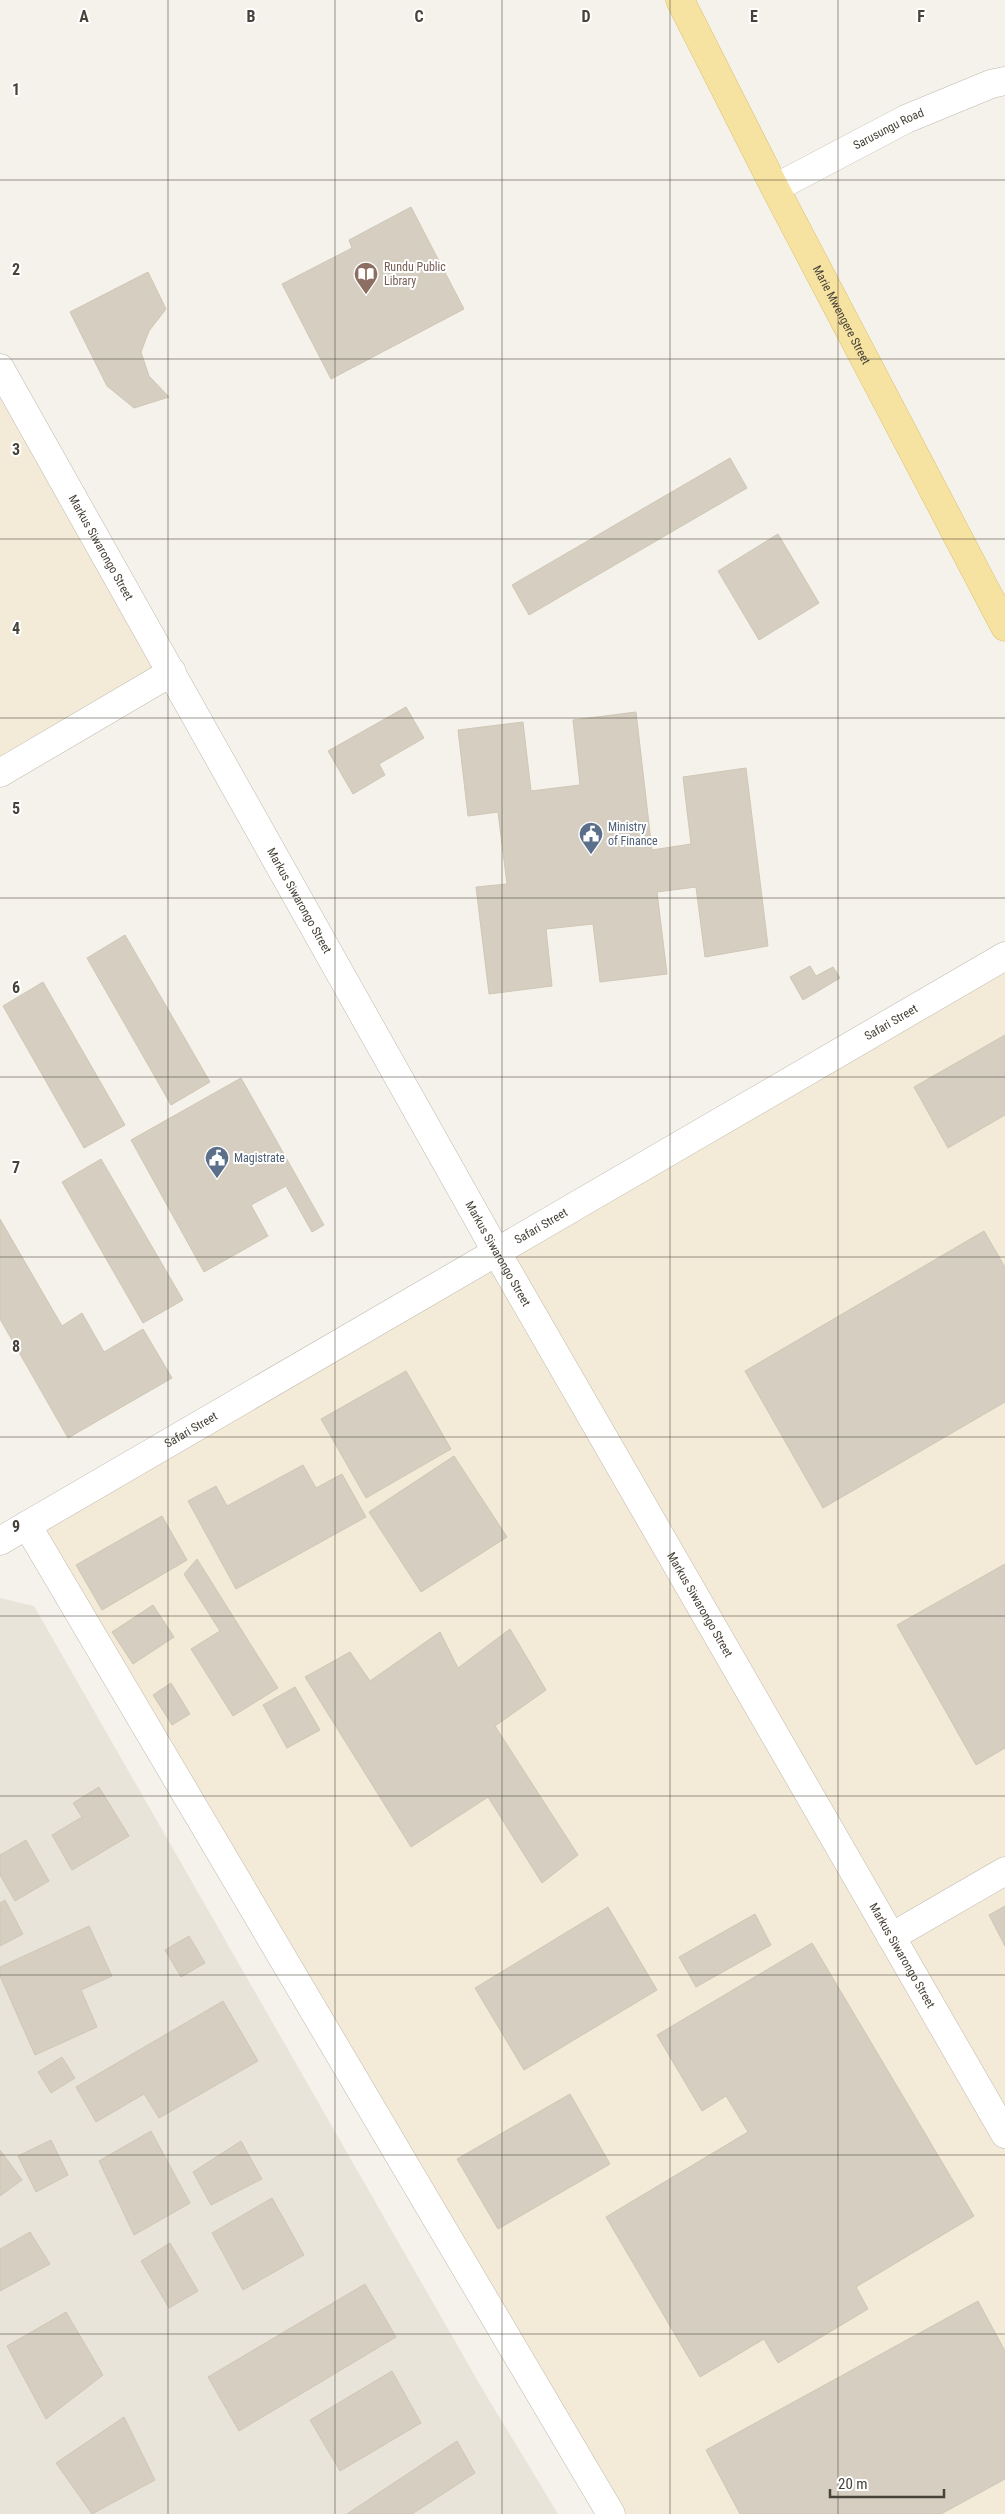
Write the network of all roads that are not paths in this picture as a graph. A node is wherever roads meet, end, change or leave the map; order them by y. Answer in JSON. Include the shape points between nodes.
{"nodes":[{"id":1,"x":680,"y":0,"type":"edge"},
{"id":2,"x":1005,"y":81,"type":"edge"},
{"id":3,"x":775,"y":188,"type":"junction"},
{"id":4,"x":0,"y":368,"type":"edge"},
{"id":5,"x":1005,"y":627,"type":"edge"},
{"id":6,"x":172,"y":672,"type":"junction"},
{"id":7,"x":0,"y":773,"type":"edge"},
{"id":8,"x":1005,"y":956,"type":"edge"},
{"id":9,"x":496,"y":1251,"type":"junction"},
{"id":10,"x":27,"y":1525,"type":"junction"},
{"id":11,"x":0,"y":1541,"type":"edge"},
{"id":12,"x":1005,"y":1871,"type":"edge"},
{"id":13,"x":891,"y":1937,"type":"junction"},
{"id":14,"x":1005,"y":2134,"type":"edge"},
{"id":15,"x":611,"y":2514,"type":"edge"}],
"edges":[{"from":1,"to":3,"type":"main road","name":"Marie Mwengere Street"},
{"from":2,"to":3,"type":"street","name":"Sarusungu Road","via":[[906,119]]},
{"from":3,"to":5,"type":"main road","name":"Marie Mwengere Street"},
{"from":4,"to":6,"type":"street","name":"Markus Siwarongo Street"},
{"from":6,"to":7,"type":"street"},
{"from":6,"to":9,"type":"street","name":"Markus Siwarongo Street"},
{"from":8,"to":9,"type":"street","name":"Safari Street"},
{"from":9,"to":10,"type":"street","name":"Safari Street"},
{"from":9,"to":13,"type":"street","name":"Markus Siwarongo Street"},
{"from":10,"to":11,"type":"street","name":"Safari Street"},
{"from":10,"to":15,"type":"street"},
{"from":12,"to":13,"type":"street"},
{"from":13,"to":14,"type":"street","name":"Markus Siwarongo Street"}]}
